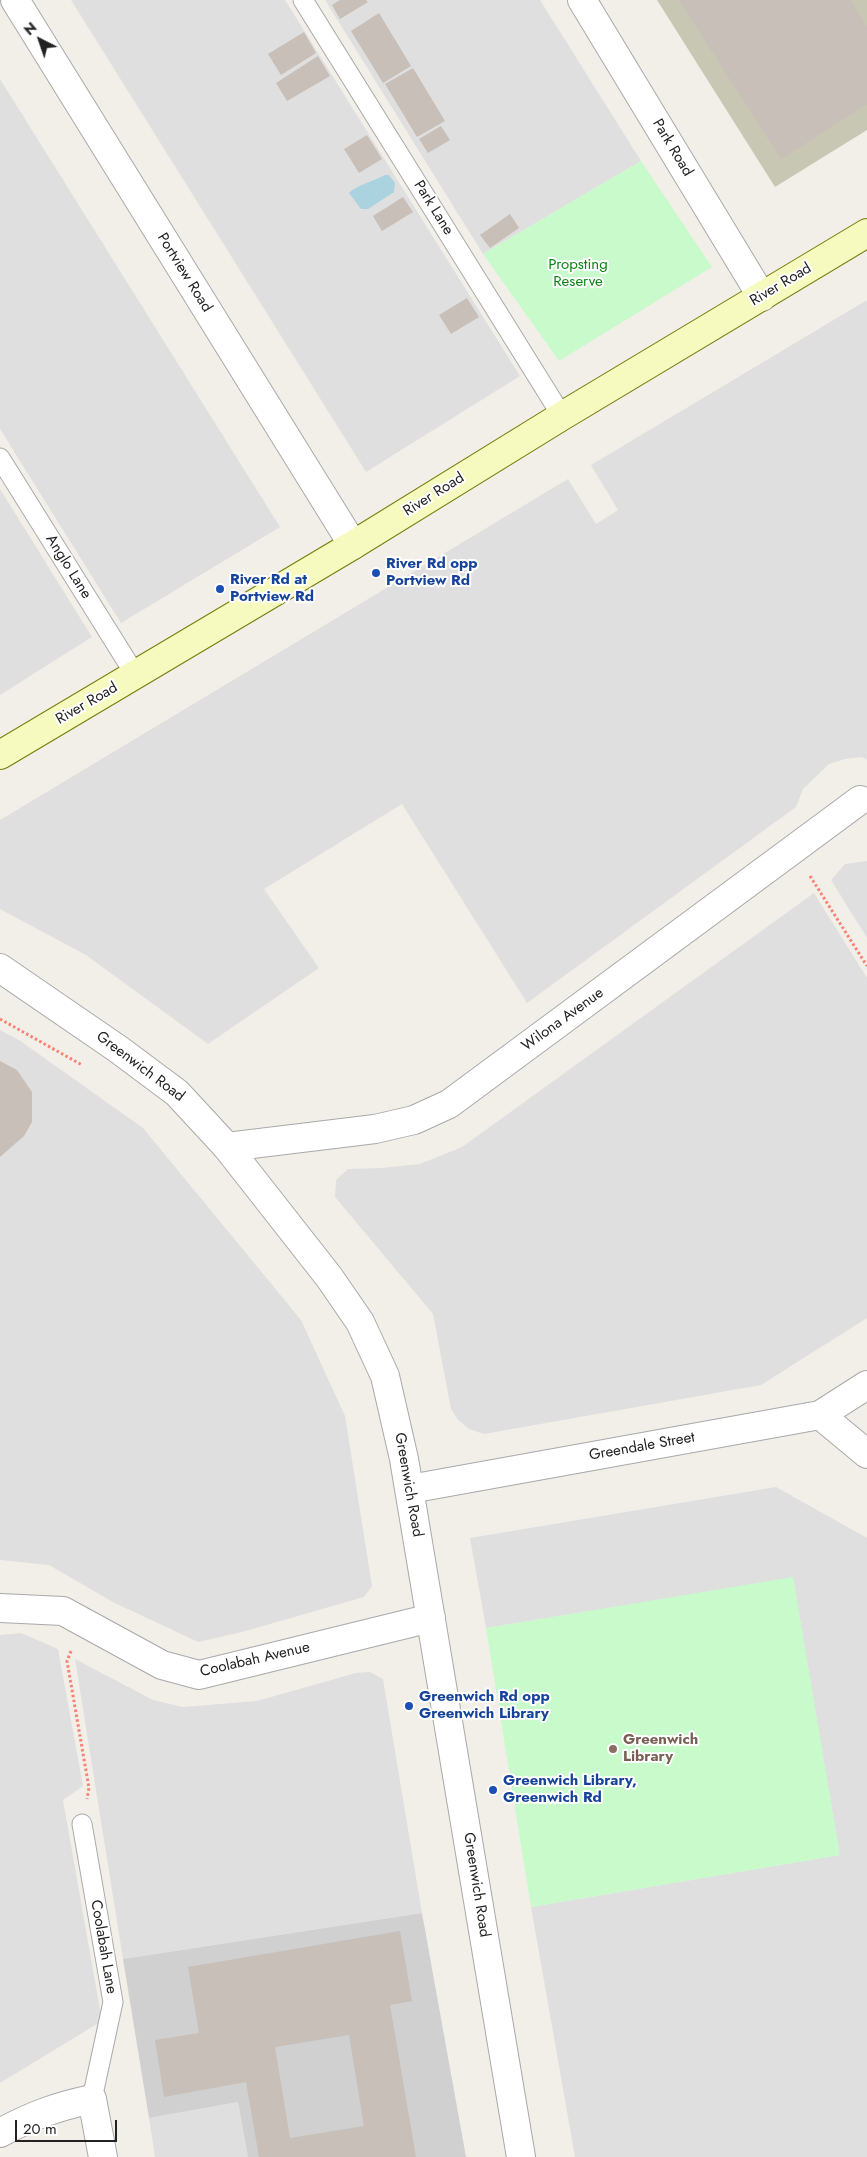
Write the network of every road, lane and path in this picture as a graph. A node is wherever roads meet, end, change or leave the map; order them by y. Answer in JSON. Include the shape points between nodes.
{"nodes":[{"id":1,"x":15,"y":0,"type":"edge"},
{"id":2,"x":303,"y":0,"type":"edge"},
{"id":3,"x":582,"y":0,"type":"edge"},
{"id":4,"x":867,"y":233,"type":"edge"},
{"id":5,"x":762,"y":297,"type":"junction"},
{"id":6,"x":562,"y":416,"type":"junction"},
{"id":7,"x":0,"y":458,"type":"edge"},
{"id":8,"x":353,"y":546,"type":"junction"},
{"id":9,"x":136,"y":676,"type":"junction"},
{"id":10,"x":0,"y":755,"type":"edge"},
{"id":11,"x":860,"y":800,"type":"dead end"},
{"id":12,"x":794,"y":850,"type":"junction"},
{"id":13,"x":867,"y":966,"type":"edge"},
{"id":14,"x":0,"y":968,"type":"edge"},
{"id":15,"x":227,"y":1147,"type":"junction"},
{"id":16,"x":867,"y":1385,"type":"edge"},
{"id":17,"x":820,"y":1415,"type":"junction"},
{"id":18,"x":867,"y":1454,"type":"edge"},
{"id":19,"x":410,"y":1490,"type":"junction"},
{"id":20,"x":0,"y":1608,"type":"edge"},
{"id":21,"x":431,"y":1618,"type":"junction"},
{"id":22,"x":67,"y":1661,"type":"dead end"},
{"id":23,"x":82,"y":1824,"type":"joint"},
{"id":24,"x":92,"y":2099,"type":"junction"},
{"id":25,"x":0,"y":2133,"type":"edge"},
{"id":26,"x":102,"y":2157,"type":"edge"},
{"id":27,"x":521,"y":2157,"type":"edge"}],
"edges":[{"from":1,"to":8,"type":"street","name":"Portview Road"},
{"from":2,"to":6,"type":"lane","name":"Park Lane"},
{"from":3,"to":5,"type":"street","name":"Park Road"},
{"from":4,"to":5,"type":"main road","name":"River Road"},
{"from":5,"to":6,"type":"main road","name":"River Road"},
{"from":6,"to":8,"type":"main road","name":"River Road"},
{"from":7,"to":9,"type":"lane","name":"Anglo Lane"},
{"from":8,"to":9,"type":"main road","name":"River Road"},
{"from":9,"to":10,"type":"main road","name":"River Road"},
{"from":11,"to":12,"type":"street","name":"Wilona Avenue"},
{"from":12,"to":13,"type":"path"},
{"from":12,"to":15,"type":"street","name":"Wilona Avenue","via":[[449,1104],[414,1120],[375,1129]]},
{"from":14,"to":15,"type":"street","name":"Greenwich Road","via":[[177,1093]]},
{"from":15,"to":19,"type":"street","name":"Greenwich Road","via":[[360,1322],[385,1376]]},
{"from":16,"to":17,"type":"street","name":"Greendale Street"},
{"from":17,"to":18,"type":"street"},
{"from":17,"to":19,"type":"street","name":"Greendale Street"},
{"from":19,"to":21,"type":"street","name":"Greenwich Road"},
{"from":20,"to":21,"type":"street","name":"Coolabah Avenue","via":[[63,1611],[162,1665],[199,1675]]},
{"from":21,"to":27,"type":"street","name":"Greenwich Road"},
{"from":22,"to":23,"type":"path","via":[[89,1788]]},
{"from":23,"to":24,"type":"lane","name":"Coolabah Lane","via":[[113,2002]]},
{"from":24,"to":25,"type":"street","via":[[30,2117]]},
{"from":24,"to":26,"type":"street"}]}
